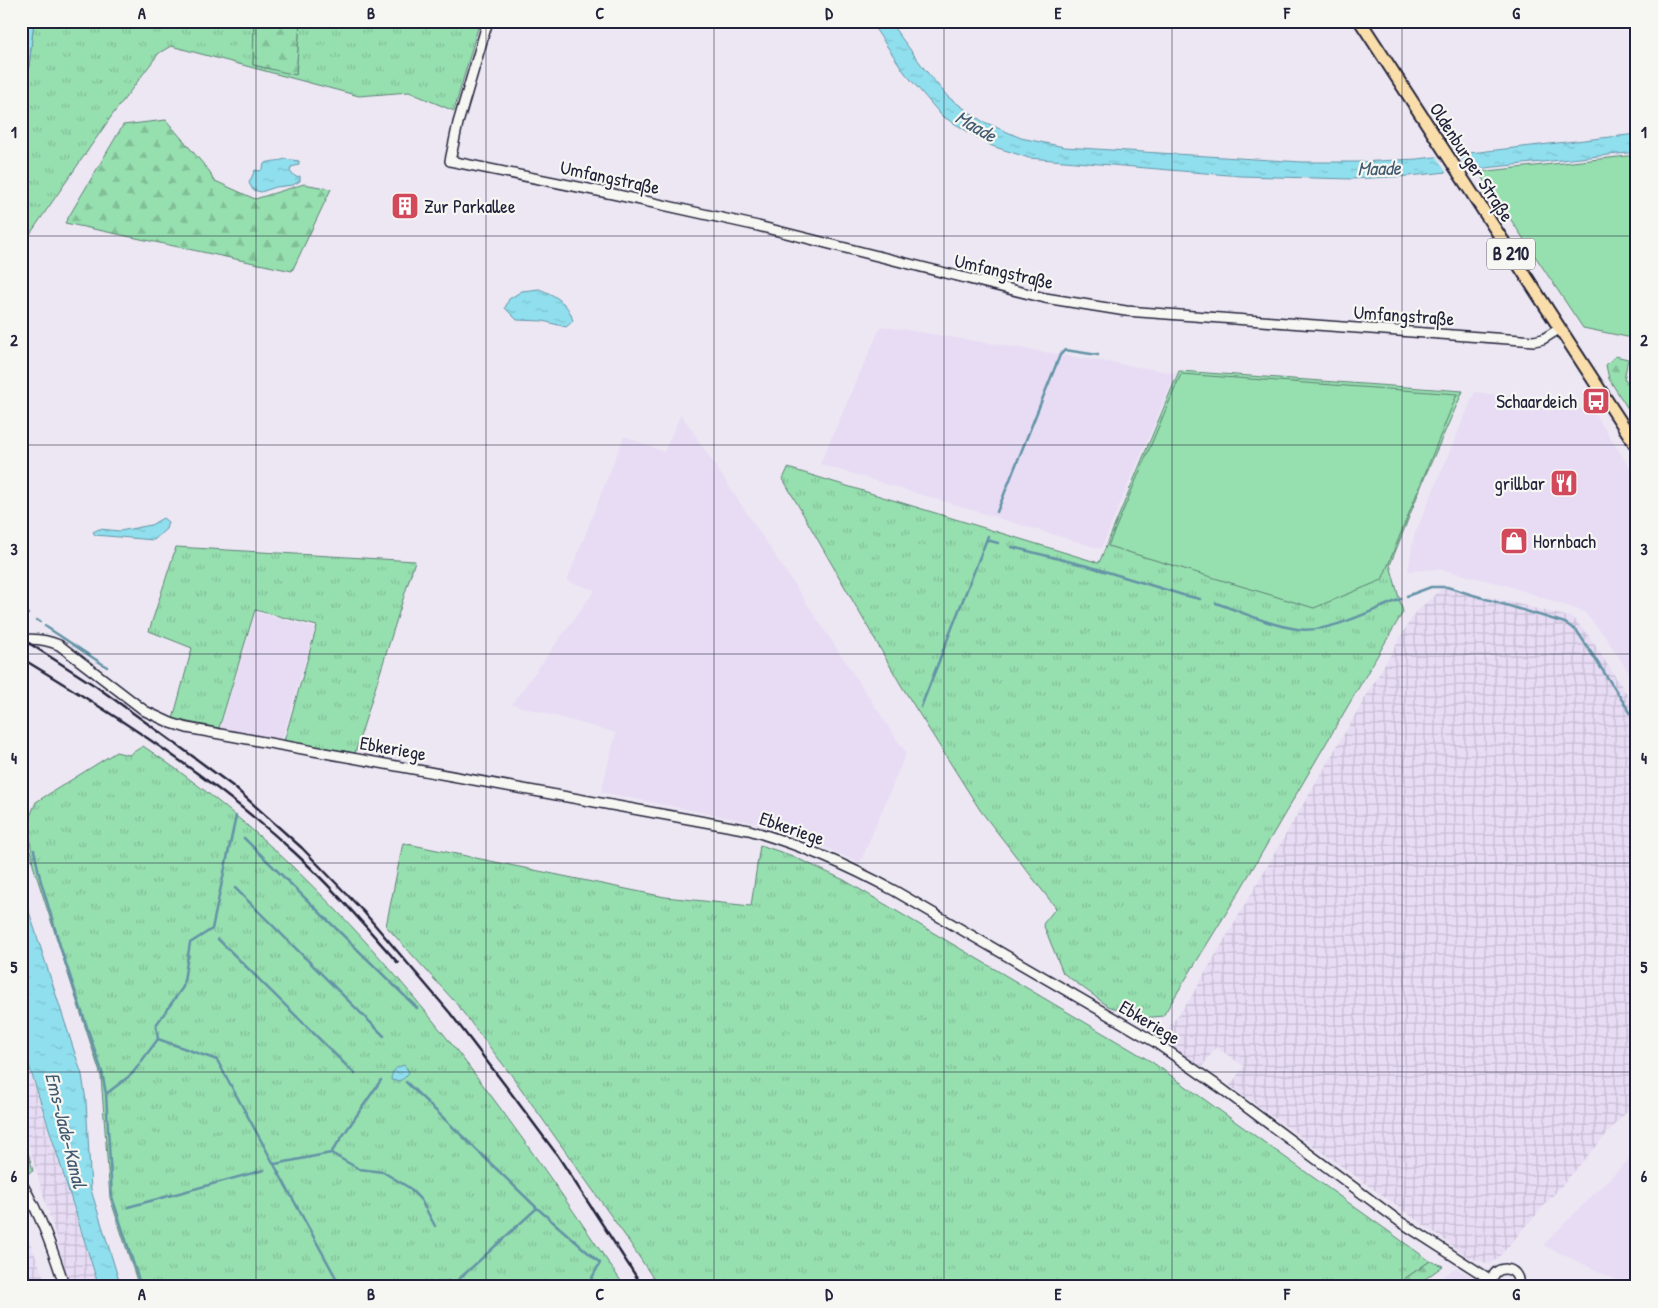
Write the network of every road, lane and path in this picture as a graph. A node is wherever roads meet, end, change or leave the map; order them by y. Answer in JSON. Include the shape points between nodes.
{"nodes":[{"id":1,"x":488,"y":21,"type":"edge"},
{"id":2,"x":1360,"y":21,"type":"edge"},
{"id":3,"x":1559,"y":329,"type":"junction"},
{"id":4,"x":1637,"y":447,"type":"edge"},
{"id":5,"x":21,"y":640,"type":"edge"},
{"id":6,"x":21,"y":1182,"type":"edge"},
{"id":7,"x":1468,"y":1264,"type":"junction"},
{"id":8,"x":1496,"y":1272,"type":"junction"},
{"id":9,"x":1492,"y":1284,"type":"edge"},
{"id":10,"x":1520,"y":1285,"type":"edge"},
{"id":11,"x":65,"y":1287,"type":"edge"}],
"edges":[{"from":1,"to":3,"type":"street","name":"Umfangstraße","via":[[450,161],[749,224],[1045,298],[1126,311],[1534,340],[1543,339]]},
{"from":2,"to":3,"type":"main road","name":"Oldenburger Straße","number":"B 210"},
{"from":3,"to":4,"type":"main road","name":"Oldenburger Straße","number":"B 210"},
{"from":5,"to":7,"type":"street","name":"Ebkeriege","via":[[49,641],[59,645],[145,711],[179,726],[749,830],[820,854],[895,891],[1155,1042],[1399,1221]]},
{"from":6,"to":11,"type":"street","via":[[49,1240]]},
{"from":7,"to":8,"type":"street","name":"Ebkeriege"},
{"from":7,"to":9,"type":"street","name":"Ebkeriege"},
{"from":8,"to":9,"type":"street"},
{"from":8,"to":10,"type":"street","name":"Ebkeriege","via":[[1512,1270]]}]}
